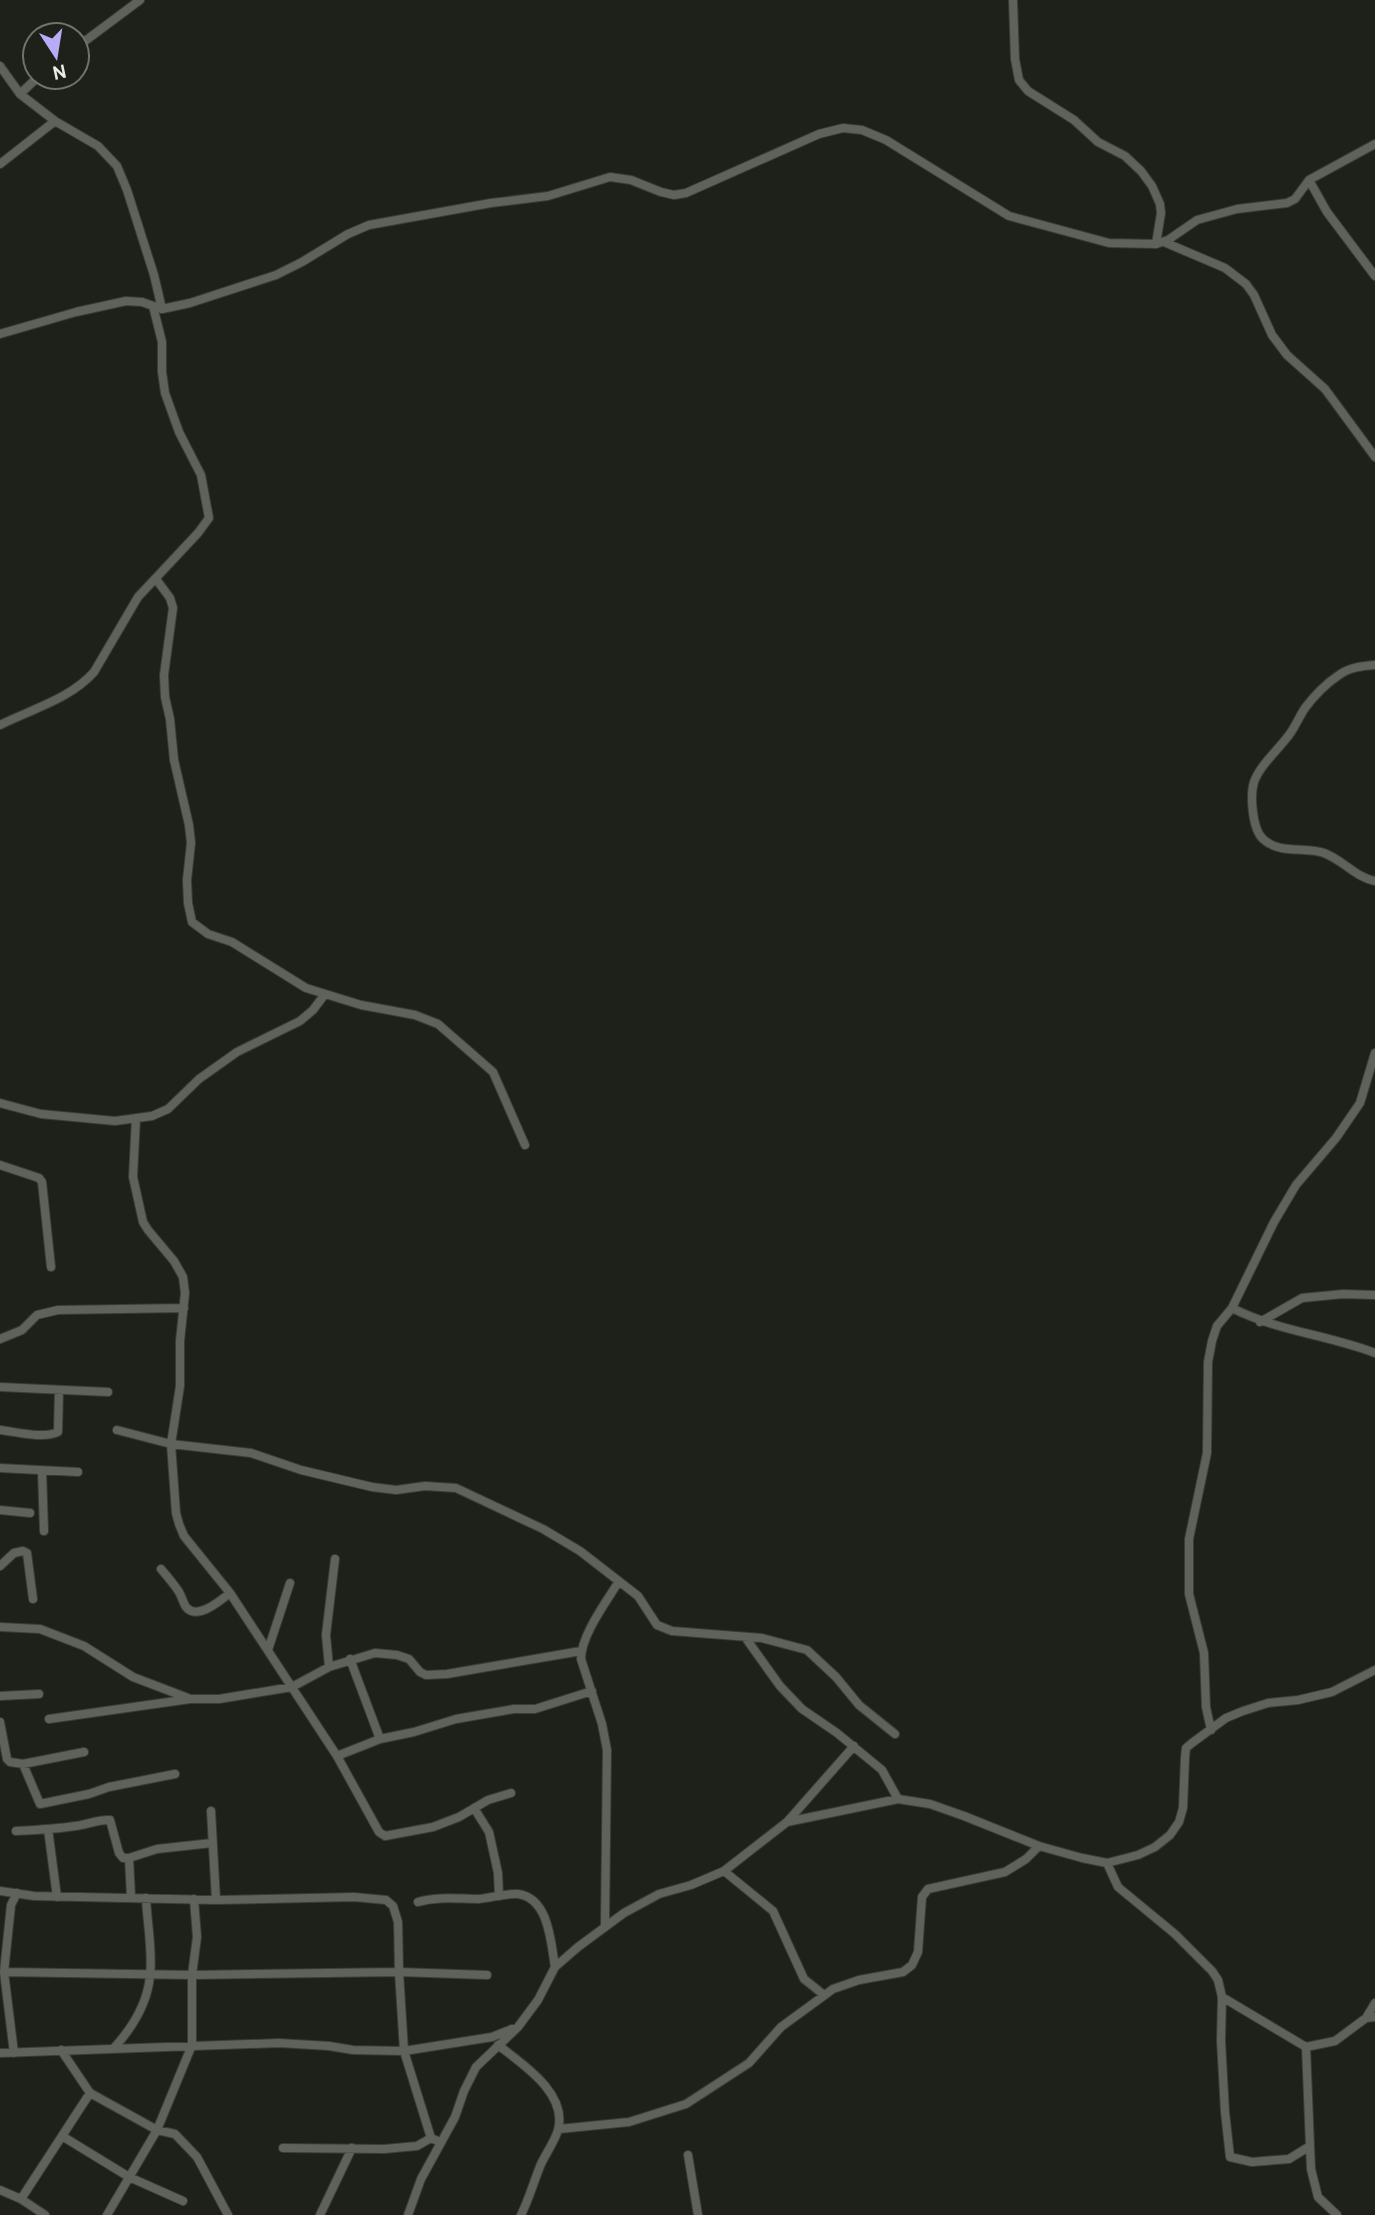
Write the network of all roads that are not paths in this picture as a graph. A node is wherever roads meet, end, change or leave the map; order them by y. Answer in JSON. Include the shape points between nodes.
{"nodes":[{"id":1,"x":140,"y":0,"type":"edge"},
{"id":2,"x":1013,"y":0,"type":"edge"},
{"id":3,"x":91,"y":37,"type":"edge"},
{"id":4,"x":0,"y":66,"type":"edge"},
{"id":5,"x":23,"y":91,"type":"edge"},
{"id":6,"x":20,"y":94,"type":"junction"},
{"id":7,"x":55,"y":121,"type":"junction"},
{"id":8,"x":1375,"y":144,"type":"edge"},
{"id":9,"x":0,"y":164,"type":"edge"},
{"id":10,"x":1308,"y":180,"type":"junction"},
{"id":11,"x":1160,"y":243,"type":"junction"},
{"id":12,"x":1375,"y":276,"type":"edge"},
{"id":13,"x":157,"y":307,"type":"junction"},
{"id":14,"x":0,"y":334,"type":"edge"},
{"id":15,"x":1375,"y":457,"type":"edge"},
{"id":16,"x":156,"y":579,"type":"junction"},
{"id":17,"x":1375,"y":665,"type":"edge"},
{"id":18,"x":0,"y":725,"type":"edge"},
{"id":19,"x":1375,"y":881,"type":"edge"},
{"id":20,"x":325,"y":994,"type":"junction"},
{"id":21,"x":1375,"y":1053,"type":"edge"},
{"id":22,"x":0,"y":1103,"type":"edge"},
{"id":23,"x":136,"y":1118,"type":"junction"},
{"id":24,"x":525,"y":1145,"type":"dead end"},
{"id":25,"x":0,"y":1165,"type":"edge"},
{"id":26,"x":51,"y":1267,"type":"dead end"},
{"id":27,"x":1375,"y":1295,"type":"edge"},
{"id":28,"x":184,"y":1308,"type":"junction"},
{"id":29,"x":1233,"y":1308,"type":"junction"},
{"id":30,"x":1261,"y":1322,"type":"junction"},
{"id":31,"x":0,"y":1339,"type":"edge"},
{"id":32,"x":1375,"y":1353,"type":"edge"},
{"id":33,"x":0,"y":1387,"type":"edge"},
{"id":34,"x":59,"y":1390,"type":"junction"},
{"id":35,"x":107,"y":1392,"type":"dead end"},
{"id":36,"x":0,"y":1430,"type":"edge"},
{"id":37,"x":117,"y":1430,"type":"dead end"},
{"id":38,"x":171,"y":1444,"type":"junction"},
{"id":39,"x":0,"y":1468,"type":"edge"},
{"id":40,"x":42,"y":1471,"type":"junction"},
{"id":41,"x":78,"y":1472,"type":"dead end"},
{"id":42,"x":0,"y":1510,"type":"edge"},
{"id":43,"x":30,"y":1513,"type":"dead end"},
{"id":44,"x":44,"y":1531,"type":"dead end"},
{"id":45,"x":335,"y":1559,"type":"dead end"},
{"id":46,"x":0,"y":1566,"type":"edge"},
{"id":47,"x":161,"y":1569,"type":"dead end"},
{"id":48,"x":619,"y":1581,"type":"junction"},
{"id":49,"x":290,"y":1583,"type":"dead end"},
{"id":50,"x":230,"y":1593,"type":"junction"},
{"id":51,"x":33,"y":1599,"type":"dead end"},
{"id":52,"x":0,"y":1627,"type":"edge"},
{"id":53,"x":745,"y":1637,"type":"junction"},
{"id":54,"x":268,"y":1650,"type":"junction"},
{"id":55,"x":581,"y":1651,"type":"junction"},
{"id":56,"x":350,"y":1659,"type":"junction"},
{"id":57,"x":328,"y":1667,"type":"junction"},
{"id":58,"x":1375,"y":1670,"type":"edge"},
{"id":59,"x":292,"y":1687,"type":"junction"},
{"id":60,"x":592,"y":1691,"type":"junction"},
{"id":61,"x":39,"y":1694,"type":"dead end"},
{"id":62,"x":0,"y":1696,"type":"edge"},
{"id":63,"x":190,"y":1699,"type":"junction"},
{"id":64,"x":50,"y":1718,"type":"dead end"},
{"id":65,"x":0,"y":1722,"type":"edge"},
{"id":66,"x":1211,"y":1730,"type":"junction"},
{"id":67,"x":895,"y":1734,"type":"dead end"},
{"id":68,"x":380,"y":1739,"type":"junction"},
{"id":69,"x":854,"y":1746,"type":"junction"},
{"id":70,"x":84,"y":1752,"type":"dead end"},
{"id":71,"x":337,"y":1756,"type":"junction"},
{"id":72,"x":23,"y":1764,"type":"junction"},
{"id":73,"x":175,"y":1774,"type":"dead end"},
{"id":74,"x":511,"y":1793,"type":"dead end"},
{"id":75,"x":898,"y":1799,"type":"junction"},
{"id":76,"x":474,"y":1808,"type":"junction"},
{"id":77,"x":211,"y":1811,"type":"dead end"},
{"id":78,"x":787,"y":1822,"type":"junction"},
{"id":79,"x":48,"y":1829,"type":"junction"},
{"id":80,"x":16,"y":1831,"type":"dead end"},
{"id":81,"x":212,"y":1843,"type":"junction"},
{"id":82,"x":1039,"y":1846,"type":"junction"},
{"id":83,"x":128,"y":1858,"type":"junction"},
{"id":84,"x":1107,"y":1863,"type":"junction"},
{"id":85,"x":724,"y":1871,"type":"junction"},
{"id":86,"x":0,"y":1892,"type":"edge"},
{"id":87,"x":16,"y":1893,"type":"junction"},
{"id":88,"x":57,"y":1896,"type":"junction"},
{"id":89,"x":499,"y":1896,"type":"junction"},
{"id":90,"x":131,"y":1898,"type":"junction"},
{"id":91,"x":146,"y":1898,"type":"junction"},
{"id":92,"x":194,"y":1899,"type":"junction"},
{"id":93,"x":216,"y":1900,"type":"junction"},
{"id":94,"x":418,"y":1902,"type":"dead end"},
{"id":95,"x":605,"y":1926,"type":"junction"},
{"id":96,"x":3,"y":1946,"type":"edge"},
{"id":97,"x":555,"y":1967,"type":"junction"},
{"id":98,"x":4,"y":1972,"type":"junction"},
{"id":99,"x":399,"y":1972,"type":"junction"},
{"id":100,"x":150,"y":1974,"type":"junction"},
{"id":101,"x":192,"y":1975,"type":"junction"},
{"id":102,"x":487,"y":1975,"type":"dead end"},
{"id":103,"x":824,"y":1995,"type":"junction"},
{"id":104,"x":1222,"y":1997,"type":"junction"},
{"id":105,"x":1375,"y":2003,"type":"edge"},
{"id":106,"x":1371,"y":2018,"type":"edge"},
{"id":107,"x":518,"y":2027,"type":"junction"},
{"id":108,"x":192,"y":2045,"type":"junction"},
{"id":109,"x":498,"y":2045,"type":"junction"},
{"id":110,"x":1306,"y":2047,"type":"junction"},
{"id":111,"x":114,"y":2048,"type":"junction"},
{"id":112,"x":61,"y":2050,"type":"junction"},
{"id":113,"x":404,"y":2051,"type":"junction"},
{"id":114,"x":0,"y":2053,"type":"edge"},
{"id":115,"x":14,"y":2053,"type":"junction"},
{"id":116,"x":90,"y":2093,"type":"junction"},
{"id":117,"x":559,"y":2129,"type":"junction"},
{"id":118,"x":157,"y":2130,"type":"junction"},
{"id":119,"x":62,"y":2136,"type":"junction"},
{"id":120,"x":431,"y":2138,"type":"junction"},
{"id":121,"x":440,"y":2142,"type":"junction"},
{"id":122,"x":1310,"y":2146,"type":"junction"},
{"id":123,"x":283,"y":2148,"type":"dead end"},
{"id":124,"x":352,"y":2148,"type":"junction"},
{"id":125,"x":688,"y":2155,"type":"dead end"},
{"id":126,"x":129,"y":2177,"type":"junction"},
{"id":127,"x":0,"y":2190,"type":"edge"},
{"id":128,"x":21,"y":2199,"type":"junction"},
{"id":129,"x":183,"y":2201,"type":"dead end"},
{"id":130,"x":45,"y":2215,"type":"edge"},
{"id":131,"x":107,"y":2215,"type":"edge"},
{"id":132,"x":228,"y":2215,"type":"edge"},
{"id":133,"x":320,"y":2215,"type":"edge"},
{"id":134,"x":408,"y":2215,"type":"edge"},
{"id":135,"x":521,"y":2215,"type":"edge"},
{"id":136,"x":698,"y":2215,"type":"edge"},
{"id":137,"x":1337,"y":2215,"type":"edge"}],
"edges":[{"from":1,"to":3,"type":"street"},
{"from":2,"to":11,"type":"street","via":[[1020,80],[1028,91],[1141,171],[1160,204]]},
{"from":4,"to":6,"type":"street"},
{"from":5,"to":6,"type":"street"},
{"from":6,"to":7,"type":"street"},
{"from":7,"to":9,"type":"street"},
{"from":7,"to":13,"type":"street","via":[[98,146],[117,166],[154,275]]},
{"from":8,"to":10,"type":"street"},
{"from":10,"to":11,"type":"street","via":[[1296,199],[1287,203],[1197,220]]},
{"from":10,"to":12,"type":"street"},
{"from":11,"to":13,"type":"street","via":[[1109,243],[1009,216],[886,140],[843,128],[819,134],[686,193],[674,195],[610,177],[548,196],[369,225],[275,275],[190,303]]},
{"from":11,"to":15,"type":"street","via":[[1225,268],[1246,284],[1272,335],[1325,389]]},
{"from":13,"to":14,"type":"street","via":[[126,301]]},
{"from":13,"to":16,"type":"street","via":[[165,393],[201,475],[209,518]]},
{"from":16,"to":18,"type":"street","via":[[138,597],[85,683]]},
{"from":16,"to":20,"type":"street","via":[[173,608],[164,697],[189,825],[192,922],[306,988]]},
{"from":17,"to":19,"type":"street","via":[[1341,674],[1306,706],[1262,768],[1251,798],[1262,839],[1281,848],[1326,854]]},
{"from":20,"to":23,"type":"street","via":[[300,1021],[237,1052],[168,1108]]},
{"from":20,"to":24,"type":"street","via":[[438,1024],[493,1072]]},
{"from":21,"to":29,"type":"street","via":[[1360,1103],[1296,1185]]},
{"from":22,"to":23,"type":"street","via":[[41,1114],[115,1121]]},
{"from":23,"to":28,"type":"street","via":[[136,1196],[143,1222],[183,1278]]},
{"from":25,"to":26,"type":"street","via":[[43,1182]]},
{"from":27,"to":30,"type":"street","via":[[1302,1298]]},
{"from":28,"to":31,"type":"street","via":[[58,1310],[37,1315],[22,1331]]},
{"from":28,"to":38,"type":"street","via":[[180,1387]]},
{"from":29,"to":30,"type":"street"},
{"from":29,"to":66,"type":"street","via":[[1217,1326],[1208,1362],[1207,1453],[1189,1539],[1189,1594],[1204,1653]]},
{"from":30,"to":32,"type":"street"},
{"from":33,"to":34,"type":"street"},
{"from":34,"to":35,"type":"street"},
{"from":34,"to":36,"type":"street","via":[[55,1435]]},
{"from":37,"to":38,"type":"street"},
{"from":38,"to":48,"type":"street","via":[[251,1453],[372,1487],[456,1488],[580,1550]]},
{"from":38,"to":50,"type":"street","via":[[179,1524]]},
{"from":39,"to":40,"type":"street"},
{"from":40,"to":41,"type":"street"},
{"from":40,"to":44,"type":"street"},
{"from":42,"to":43,"type":"street"},
{"from":45,"to":57,"type":"street","via":[[326,1636]]},
{"from":46,"to":51,"type":"street","via":[[14,1553],[27,1553]]},
{"from":47,"to":50,"type":"street","via":[[192,1612],[218,1603]]},
{"from":48,"to":53,"type":"street","via":[[638,1596],[657,1625],[672,1631]]},
{"from":48,"to":55,"type":"street"},
{"from":49,"to":54,"type":"street"},
{"from":50,"to":54,"type":"street"},
{"from":52,"to":63,"type":"street","via":[[40,1629],[84,1646],[133,1677]]},
{"from":53,"to":67,"type":"street","via":[[807,1650],[859,1705]]},
{"from":53,"to":69,"type":"street","via":[[802,1709]]},
{"from":54,"to":59,"type":"street"},
{"from":55,"to":56,"type":"street","via":[[426,1675],[409,1659],[397,1655],[375,1653]]},
{"from":55,"to":60,"type":"street"},
{"from":56,"to":57,"type":"street"},
{"from":56,"to":68,"type":"street"},
{"from":57,"to":59,"type":"street"},
{"from":58,"to":66,"type":"street","via":[[1332,1692],[1243,1711]]},
{"from":59,"to":63,"type":"street"},
{"from":59,"to":71,"type":"street"},
{"from":60,"to":68,"type":"street","via":[[535,1709],[456,1719]]},
{"from":60,"to":95,"type":"street","via":[[607,1750]]},
{"from":61,"to":62,"type":"street"},
{"from":63,"to":64,"type":"street"},
{"from":65,"to":72,"type":"street","via":[[8,1759]]},
{"from":66,"to":84,"type":"street","via":[[1186,1748],[1183,1808],[1170,1835],[1147,1851]]},
{"from":68,"to":71,"type":"street"},
{"from":69,"to":75,"type":"street","via":[[882,1770]]},
{"from":69,"to":78,"type":"street"},
{"from":70,"to":72,"type":"street"},
{"from":71,"to":76,"type":"street","via":[[385,1836],[433,1827]]},
{"from":72,"to":73,"type":"street","via":[[40,1804]]},
{"from":74,"to":76,"type":"street"},
{"from":75,"to":78,"type":"street"},
{"from":75,"to":82,"type":"street","via":[[930,1804]]},
{"from":76,"to":89,"type":"street","via":[[489,1832]]},
{"from":77,"to":81,"type":"street"},
{"from":78,"to":85,"type":"street"},
{"from":79,"to":80,"type":"street"},
{"from":79,"to":83,"type":"street","via":[[110,1820],[119,1853]]},
{"from":79,"to":88,"type":"street"},
{"from":81,"to":83,"type":"street","via":[[157,1849]]},
{"from":81,"to":93,"type":"street"},
{"from":82,"to":84,"type":"street"},
{"from":82,"to":103,"type":"street","via":[[1006,1872],[928,1889],[922,1897],[918,1952],[912,1965],[903,1972],[859,1980]]},
{"from":83,"to":90,"type":"street"},
{"from":84,"to":104,"type":"street","via":[[1118,1887],[1212,1972]]},
{"from":85,"to":95,"type":"street","via":[[659,1894]]},
{"from":85,"to":103,"type":"street","via":[[773,1911],[804,1979]]},
{"from":86,"to":87,"type":"street"},
{"from":87,"to":88,"type":"street"},
{"from":87,"to":96,"type":"street"},
{"from":88,"to":90,"type":"street"},
{"from":89,"to":94,"type":"street"},
{"from":89,"to":97,"type":"street","via":[[518,1894],[537,1904],[549,1930]]},
{"from":90,"to":91,"type":"street"},
{"from":91,"to":92,"type":"street"},
{"from":91,"to":100,"type":"street"},
{"from":92,"to":93,"type":"street"},
{"from":92,"to":101,"type":"street","via":[[197,1937]]},
{"from":93,"to":99,"type":"street","via":[[386,1900],[398,1922]]},
{"from":95,"to":97,"type":"street"},
{"from":96,"to":98,"type":"street"},
{"from":97,"to":107,"type":"street"},
{"from":98,"to":100,"type":"street"},
{"from":98,"to":115,"type":"street"},
{"from":99,"to":101,"type":"street"},
{"from":99,"to":102,"type":"street"},
{"from":99,"to":113,"type":"street"},
{"from":100,"to":101,"type":"street"},
{"from":100,"to":111,"type":"street","via":[[144,2003]]},
{"from":101,"to":108,"type":"street"},
{"from":103,"to":117,"type":"street","via":[[781,2027],[749,2063],[686,2104],[629,2122]]},
{"from":104,"to":110,"type":"street"},
{"from":104,"to":122,"type":"street","via":[[1230,2157],[1252,2162],[1289,2159]]},
{"from":105,"to":106,"type":"street"},
{"from":106,"to":110,"type":"street","via":[[1335,2041]]},
{"from":107,"to":109,"type":"street"},
{"from":107,"to":113,"type":"street","via":[[492,2037]]},
{"from":108,"to":111,"type":"street"},
{"from":108,"to":113,"type":"street","via":[[279,2043]]},
{"from":108,"to":118,"type":"street"},
{"from":109,"to":117,"type":"street","via":[[550,2091]]},
{"from":109,"to":121,"type":"street","via":[[476,2067]]},
{"from":110,"to":122,"type":"street"},
{"from":111,"to":112,"type":"street"},
{"from":112,"to":115,"type":"street"},
{"from":112,"to":116,"type":"street"},
{"from":113,"to":120,"type":"street"},
{"from":114,"to":115,"type":"street"},
{"from":116,"to":118,"type":"street"},
{"from":116,"to":119,"type":"street"},
{"from":117,"to":135,"type":"street"},
{"from":118,"to":126,"type":"street"},
{"from":118,"to":132,"type":"street","via":[[175,2134],[197,2157]]},
{"from":119,"to":126,"type":"street"},
{"from":119,"to":128,"type":"street"},
{"from":120,"to":121,"type":"street"},
{"from":120,"to":124,"type":"street","via":[[417,2146]]},
{"from":121,"to":134,"type":"street"},
{"from":122,"to":137,"type":"street","via":[[1317,2196]]},
{"from":123,"to":124,"type":"street"},
{"from":124,"to":133,"type":"street"},
{"from":125,"to":136,"type":"street"},
{"from":126,"to":129,"type":"street"},
{"from":126,"to":131,"type":"street"},
{"from":127,"to":128,"type":"street"},
{"from":128,"to":130,"type":"street"}]}
